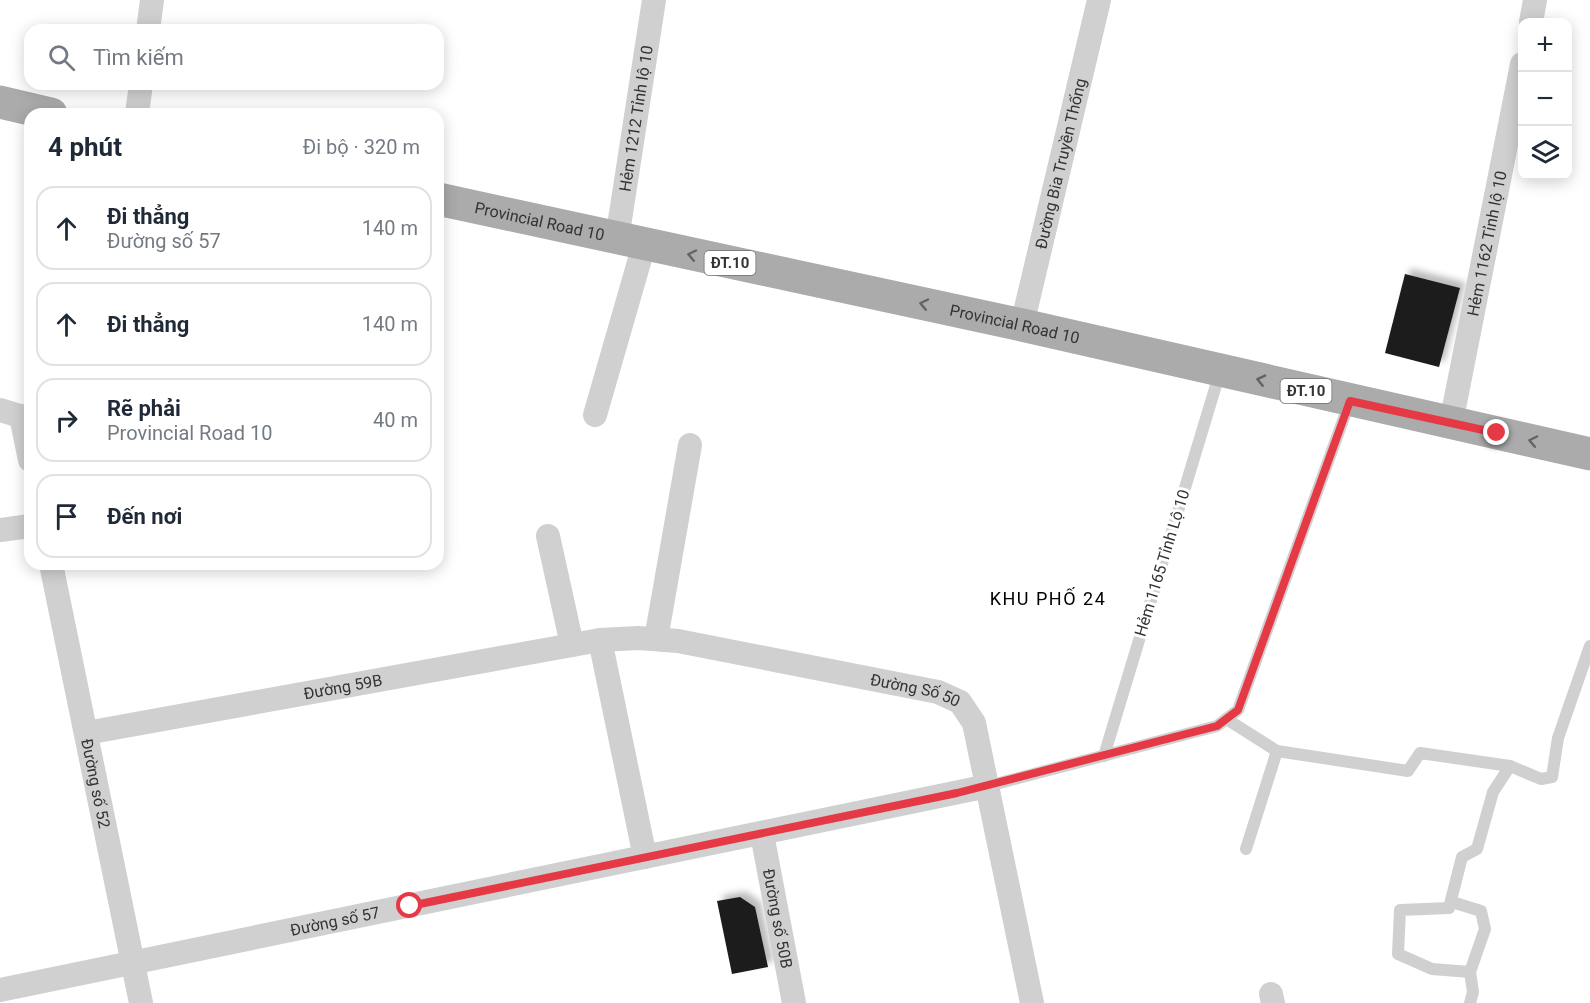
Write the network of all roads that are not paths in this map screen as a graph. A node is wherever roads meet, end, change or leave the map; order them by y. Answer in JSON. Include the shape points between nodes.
{"nodes":[{"id":1,"x":152,"y":0,"type":"edge"},
{"id":2,"x":654,"y":0,"type":"edge"},
{"id":3,"x":1099,"y":0,"type":"edge"},
{"id":4,"x":1535,"y":0,"type":"edge"},
{"id":5,"x":1532,"y":18,"type":"edge"},
{"id":6,"x":149,"y":24,"type":"edge"},
{"id":7,"x":1520,"y":72,"type":"edge"},
{"id":8,"x":140,"y":90,"type":"edge"},
{"id":9,"x":0,"y":102,"type":"edge"},
{"id":10,"x":26,"y":108,"type":"edge"},
{"id":11,"x":138,"y":108,"type":"edge"},
{"id":12,"x":444,"y":200,"type":"edge"},
{"id":13,"x":630,"y":242,"type":"junction"},
{"id":14,"x":1022,"y":325,"type":"junction"},
{"id":15,"x":1221,"y":371,"type":"junction"},
{"id":16,"x":1350,"y":401,"type":"junction"},
{"id":17,"x":17,"y":415,"type":"edge"},
{"id":18,"x":595,"y":415,"type":"dead end"},
{"id":19,"x":1450,"y":423,"type":"junction"},
{"id":20,"x":24,"y":439,"type":"edge"},
{"id":21,"x":690,"y":445,"type":"dead end"},
{"id":22,"x":1590,"y":454,"type":"edge"},
{"id":23,"x":24,"y":527,"type":"edge"},
{"id":24,"x":0,"y":530,"type":"edge"},
{"id":25,"x":548,"y":536,"type":"dead end"},
{"id":26,"x":52,"y":570,"type":"edge"},
{"id":27,"x":656,"y":639,"type":"junction"},
{"id":28,"x":600,"y":640,"type":"junction"},
{"id":29,"x":572,"y":645,"type":"junction"},
{"id":30,"x":1590,"y":646,"type":"edge"},
{"id":31,"x":1228,"y":720,"type":"junction"},
{"id":32,"x":86,"y":733,"type":"junction"},
{"id":33,"x":1277,"y":751,"type":"junction"},
{"id":34,"x":1104,"y":756,"type":"junction"},
{"id":35,"x":1510,"y":766,"type":"junction"},
{"id":36,"x":988,"y":786,"type":"junction"},
{"id":37,"x":762,"y":834,"type":"junction"},
{"id":38,"x":1246,"y":849,"type":"dead end"},
{"id":39,"x":645,"y":857,"type":"junction"},
{"id":40,"x":1452,"y":902,"type":"junction"},
{"id":41,"x":133,"y":963,"type":"junction"},
{"id":42,"x":1470,"y":972,"type":"junction"},
{"id":43,"x":0,"y":990,"type":"edge"},
{"id":44,"x":141,"y":1003,"type":"edge"},
{"id":45,"x":794,"y":1003,"type":"edge"},
{"id":46,"x":1032,"y":1003,"type":"edge"},
{"id":47,"x":1470,"y":1003,"type":"edge"}],
"edges":[{"from":1,"to":6,"type":"street"},
{"from":2,"to":13,"type":"street","name":"Hẻm 1212 Tỉnh lộ 10"},
{"from":3,"to":14,"type":"street","name":"Đường Bia Truyền Thống"},
{"from":4,"to":5,"type":"street"},
{"from":7,"to":19,"type":"street","name":"Hẻm 1162 Tỉnh lộ 10"},
{"from":8,"to":11,"type":"street"},
{"from":9,"to":10,"type":"main road"},
{"from":12,"to":13,"type":"main road","name":"Provincial Road 10","number":"ĐT.10"},
{"from":14,"to":13,"type":"main road","name":"Provincial Road 10","number":"ĐT.10","one_way":true},
{"from":13,"to":18,"type":"street","name":"Hẻm 1212 Tỉnh lộ 10"},
{"from":14,"to":15,"type":"main road","name":"Provincial Road 10","number":"ĐT.10"},
{"from":16,"to":15,"type":"main road","name":"Provincial Road 10","number":"ĐT.10","one_way":true},
{"from":15,"to":34,"type":"lane","name":"Hẻm 1165 Tỉnh Lộ 10"},
{"from":16,"to":19,"type":"main road","name":"Provincial Road 10","number":"ĐT.10"},
{"from":16,"to":31,"type":"lane","via":[[1238,710]]},
{"from":17,"to":20,"type":"street"},
{"from":22,"to":19,"type":"main road","name":"Provincial Road 10","number":"ĐT.10","one_way":true},
{"from":21,"to":27,"type":"street"},
{"from":23,"to":24,"type":"street"},
{"from":25,"to":29,"type":"street"},
{"from":26,"to":32,"type":"street","name":"Đường số 52"},
{"from":27,"to":28,"type":"street","name":"Đường Số 50"},
{"from":27,"to":36,"type":"street","name":"Đường Số 50","via":[[950,697],[960,702],[974,723]]},
{"from":28,"to":29,"type":"street","name":"Đường 59B"},
{"from":28,"to":39,"type":"street"},
{"from":29,"to":32,"type":"street","name":"Đường 59B"},
{"from":30,"to":35,"type":"lane","via":[[1558,738],[1552,777],[1541,779]]},
{"from":31,"to":33,"type":"lane"},
{"from":31,"to":34,"type":"lane"},
{"from":32,"to":41,"type":"street","name":"Đường số 52"},
{"from":33,"to":35,"type":"lane","via":[[1408,771],[1420,753]]},
{"from":33,"to":38,"type":"lane"},
{"from":34,"to":36,"type":"lane"},
{"from":35,"to":40,"type":"lane","via":[[1493,792],[1477,849],[1462,856]]},
{"from":36,"to":37,"type":"street","name":"Đường số 57"},
{"from":36,"to":46,"type":"street","name":"Đường Số 50"},
{"from":37,"to":39,"type":"street","name":"Đường số 57"},
{"from":37,"to":45,"type":"street","name":"Đường số 50B"},
{"from":39,"to":41,"type":"street","name":"Đường số 57"},
{"from":40,"to":42,"type":"lane","via":[[1481,911],[1485,929]]},
{"from":40,"to":42,"type":"lane","via":[[1449,908],[1400,910],[1398,954],[1432,969]]},
{"from":41,"to":43,"type":"street","name":"Đường số 57"},
{"from":41,"to":44,"type":"street","name":"Đường số 52"},
{"from":42,"to":47,"type":"lane"}]}
